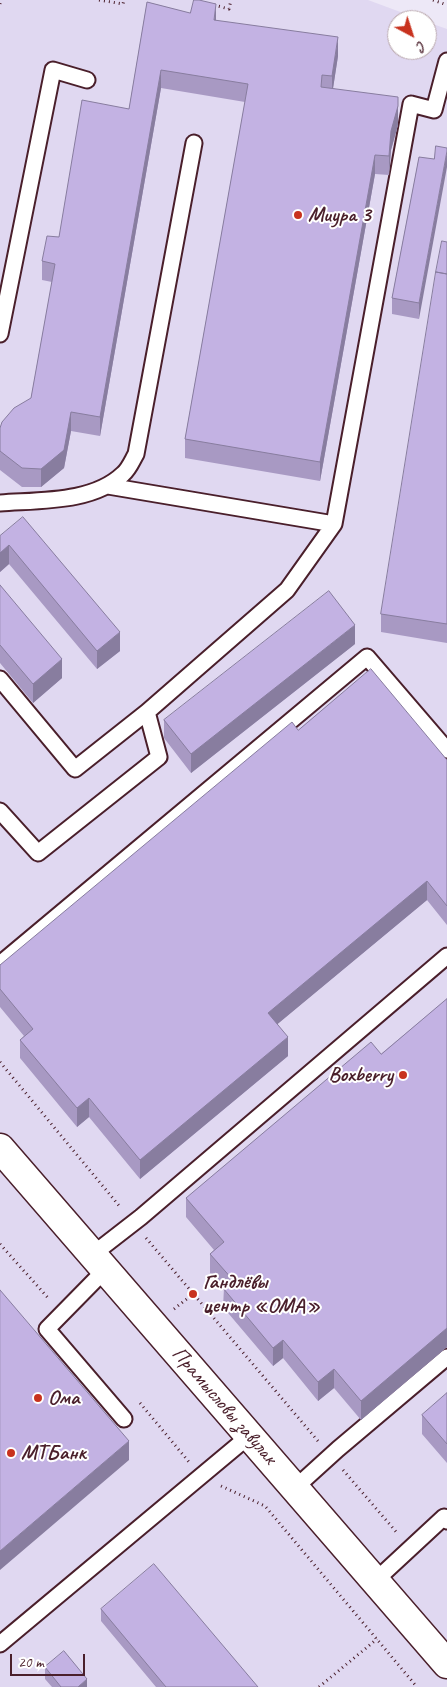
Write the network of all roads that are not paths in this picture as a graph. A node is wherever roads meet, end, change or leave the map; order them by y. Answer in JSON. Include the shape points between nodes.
{"nodes":[{"id":1,"x":447,"y":61,"type":"edge"},
{"id":2,"x":87,"y":80,"type":"dead end"},
{"id":3,"x":194,"y":142,"type":"dead end"},
{"id":4,"x":0,"y":334,"type":"edge"},
{"id":5,"x":108,"y":486,"type":"junction"},
{"id":6,"x":0,"y":503,"type":"edge"},
{"id":7,"x":334,"y":524,"type":"junction"},
{"id":8,"x":0,"y":679,"type":"edge"},
{"id":9,"x":147,"y":712,"type":"junction"},
{"id":10,"x":447,"y":750,"type":"edge"},
{"id":11,"x":0,"y":811,"type":"edge"},
{"id":12,"x":447,"y":956,"type":"edge"},
{"id":13,"x":0,"y":964,"type":"edge"},
{"id":14,"x":0,"y":1148,"type":"edge"},
{"id":15,"x":98,"y":1262,"type":"junction"},
{"id":16,"x":447,"y":1357,"type":"edge"},
{"id":17,"x":124,"y":1419,"type":"dead end"},
{"id":18,"x":250,"y":1436,"type":"junction"},
{"id":19,"x":295,"y":1488,"type":"junction"},
{"id":20,"x":446,"y":1517,"type":"edge"},
{"id":21,"x":375,"y":1581,"type":"junction"},
{"id":22,"x":0,"y":1644,"type":"edge"},
{"id":23,"x":447,"y":1664,"type":"edge"}],
"edges":[{"from":1,"to":7,"type":"lane","via":[[434,110],[411,104]]},
{"from":2,"to":4,"type":"lane","via":[[53,70]]},
{"from":3,"to":5,"type":"lane","via":[[136,454],[124,474]]},
{"from":5,"to":6,"type":"lane","via":[[73,498]]},
{"from":5,"to":7,"type":"lane"},
{"from":7,"to":9,"type":"lane","via":[[287,590]]},
{"from":8,"to":9,"type":"lane","via":[[75,769]]},
{"from":9,"to":11,"type":"lane","via":[[159,757],[38,854]]},
{"from":10,"to":13,"type":"lane","via":[[367,656]]},
{"from":12,"to":15,"type":"lane","via":[[133,1223]]},
{"from":14,"to":15,"type":"street","name":"Прамысловы завулак"},
{"from":15,"to":17,"type":"lane","via":[[47,1329]]},
{"from":15,"to":18,"type":"street","name":"Прамысловы завулак"},
{"from":16,"to":19,"type":"lane"},
{"from":18,"to":19,"type":"street","name":"Прамысловы завулак"},
{"from":18,"to":22,"type":"lane"},
{"from":19,"to":21,"type":"street","name":"Прамысловы завулак"},
{"from":20,"to":21,"type":"lane"},
{"from":21,"to":23,"type":"street","name":"Прамысловы завулак"}]}
